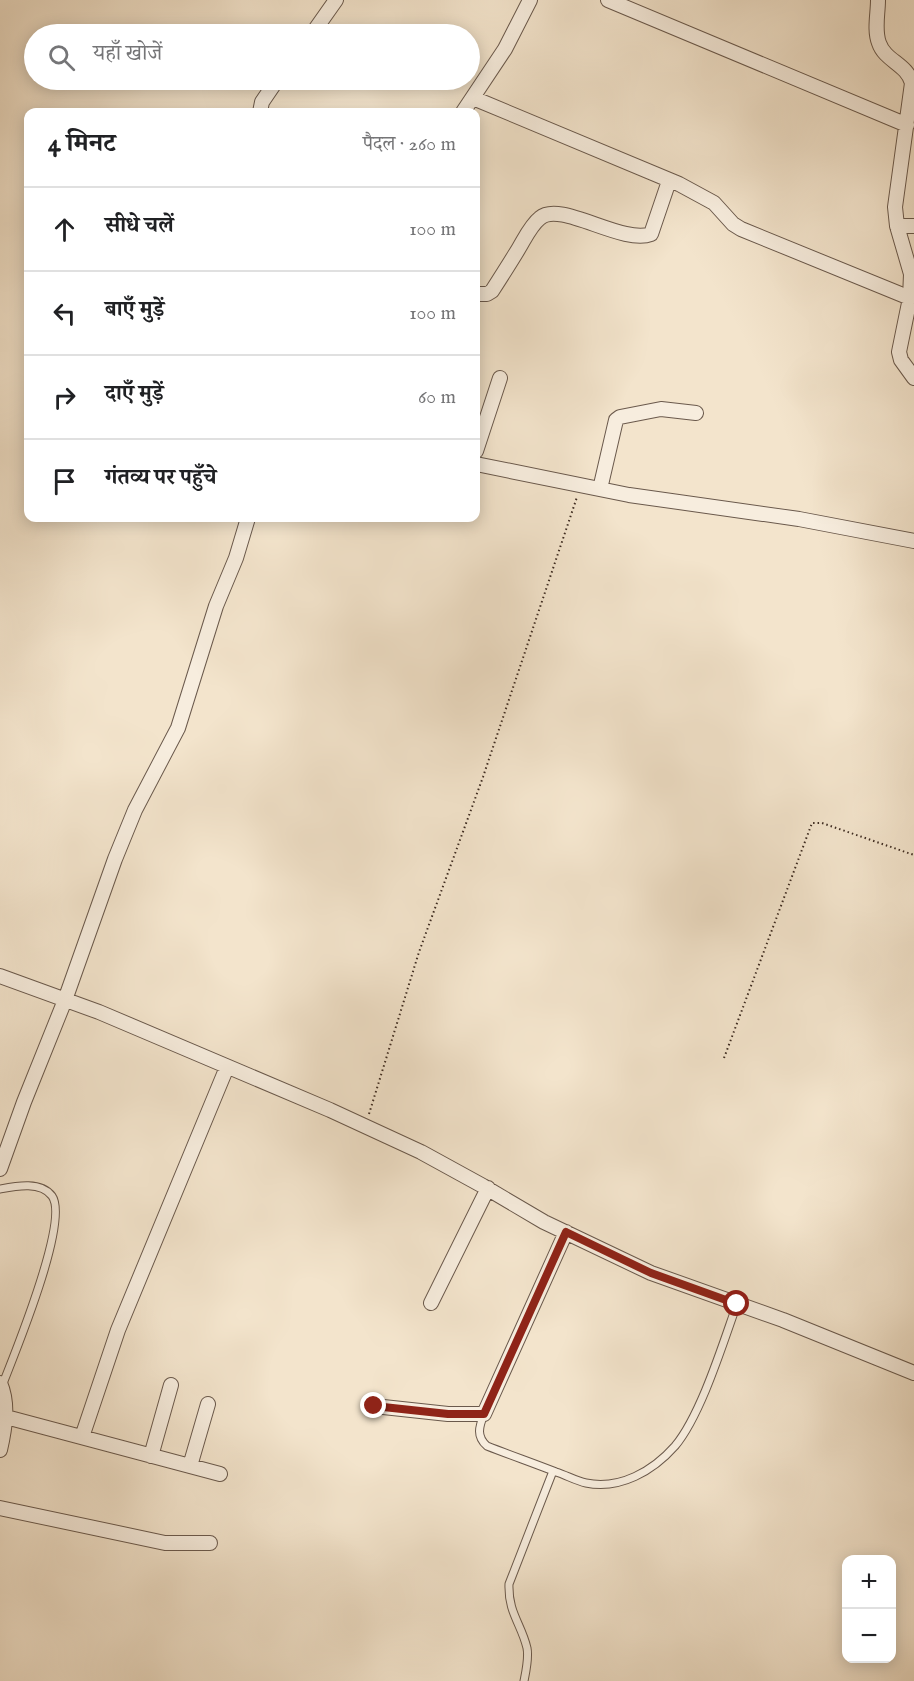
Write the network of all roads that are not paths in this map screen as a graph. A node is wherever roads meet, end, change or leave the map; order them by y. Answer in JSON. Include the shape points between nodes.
{"nodes":[{"id":1,"x":336,"y":0,"type":"edge"},
{"id":2,"x":530,"y":0,"type":"edge"},
{"id":3,"x":608,"y":0,"type":"edge"},
{"id":4,"x":878,"y":0,"type":"edge"},
{"id":5,"x":319,"y":24,"type":"edge"},
{"id":6,"x":913,"y":84,"type":"edge"},
{"id":7,"x":480,"y":87,"type":"edge"},
{"id":8,"x":271,"y":90,"type":"edge"},
{"id":9,"x":478,"y":90,"type":"edge"},
{"id":10,"x":473,"y":98,"type":"junction"},
{"id":11,"x":261,"y":108,"type":"edge"},
{"id":12,"x":466,"y":108,"type":"edge"},
{"id":13,"x":907,"y":125,"type":"junction"},
{"id":14,"x":669,"y":181,"type":"junction"},
{"id":15,"x":897,"y":226,"type":"junction"},
{"id":16,"x":914,"y":226,"type":"edge"},
{"id":17,"x":480,"y":294,"type":"edge"},
{"id":18,"x":910,"y":298,"type":"junction"},
{"id":19,"x":909,"y":329,"type":"edge"},
{"id":20,"x":501,"y":378,"type":"dead end"},
{"id":21,"x":914,"y":378,"type":"edge"},
{"id":22,"x":696,"y":413,"type":"dead end"},
{"id":23,"x":480,"y":439,"type":"edge"},
{"id":24,"x":480,"y":465,"type":"edge"},
{"id":25,"x":600,"y":489,"type":"junction"},
{"id":26,"x":247,"y":522,"type":"edge"},
{"id":27,"x":914,"y":541,"type":"edge"},
{"id":28,"x":0,"y":976,"type":"edge"},
{"id":29,"x":65,"y":1000,"type":"junction"},
{"id":30,"x":227,"y":1067,"type":"junction"},
{"id":31,"x":0,"y":1167,"type":"edge"},
{"id":32,"x":488,"y":1188,"type":"junction"},
{"id":33,"x":0,"y":1189,"type":"edge"},
{"id":34,"x":566,"y":1232,"type":"junction"},
{"id":35,"x":431,"y":1303,"type":"dead end"},
{"id":36,"x":737,"y":1304,"type":"junction"},
{"id":37,"x":914,"y":1373,"type":"edge"},
{"id":38,"x":1,"y":1384,"type":"edge"},
{"id":39,"x":171,"y":1385,"type":"dead end"},
{"id":40,"x":208,"y":1404,"type":"dead end"},
{"id":41,"x":374,"y":1406,"type":"dead end"},
{"id":42,"x":484,"y":1414,"type":"junction"},
{"id":43,"x":6,"y":1417,"type":"junction"},
{"id":44,"x":82,"y":1437,"type":"junction"},
{"id":45,"x":0,"y":1447,"type":"edge"},
{"id":46,"x":151,"y":1456,"type":"junction"},
{"id":47,"x":190,"y":1466,"type":"junction"},
{"id":48,"x":553,"y":1471,"type":"junction"},
{"id":49,"x":220,"y":1474,"type":"dead end"},
{"id":50,"x":0,"y":1508,"type":"edge"},
{"id":51,"x":210,"y":1543,"type":"dead end"},
{"id":52,"x":524,"y":1681,"type":"edge"}],
"edges":[{"from":1,"to":5,"type":"street"},
{"from":2,"to":7,"type":"street"},
{"from":3,"to":13,"type":"street"},
{"from":4,"to":6,"type":"street","via":[[878,42],[910,74]]},
{"from":6,"to":13,"type":"street"},
{"from":8,"to":11,"type":"street"},
{"from":9,"to":10,"type":"street"},
{"from":10,"to":12,"type":"street"},
{"from":10,"to":14,"type":"street"},
{"from":13,"to":15,"type":"street","via":[[895,207]]},
{"from":14,"to":17,"type":"street","via":[[651,234],[625,234],[557,213],[543,215],[492,291]]},
{"from":14,"to":18,"type":"street","via":[[714,203],[741,229]]},
{"from":15,"to":16,"type":"street"},
{"from":15,"to":18,"type":"street","via":[[910,266]]},
{"from":18,"to":19,"type":"street"},
{"from":19,"to":21,"type":"street","via":[[899,344],[901,360]]},
{"from":20,"to":23,"type":"street"},
{"from":22,"to":25,"type":"street","via":[[661,410],[616,420]]},
{"from":24,"to":25,"type":"street"},
{"from":25,"to":27,"type":"street"},
{"from":26,"to":29,"type":"street","via":[[178,729],[135,810]]},
{"from":28,"to":29,"type":"street"},
{"from":29,"to":30,"type":"street"},
{"from":29,"to":31,"type":"street"},
{"from":30,"to":32,"type":"street","via":[[421,1152]]},
{"from":30,"to":44,"type":"street","via":[[118,1330]]},
{"from":32,"to":34,"type":"street"},
{"from":32,"to":35,"type":"street"},
{"from":33,"to":38,"type":"lane","via":[[36,1186],[48,1192],[57,1207],[55,1231],[36,1294]]},
{"from":34,"to":36,"type":"street","via":[[651,1273]]},
{"from":34,"to":42,"type":"street"},
{"from":36,"to":37,"type":"street"},
{"from":36,"to":48,"type":"lane","via":[[691,1420],[664,1457],[629,1480],[614,1484],[586,1483]]},
{"from":38,"to":43,"type":"street"},
{"from":39,"to":46,"type":"street"},
{"from":40,"to":47,"type":"street"},
{"from":41,"to":42,"type":"street"},
{"from":42,"to":48,"type":"lane","via":[[479,1435],[487,1446]]},
{"from":43,"to":44,"type":"street"},
{"from":43,"to":45,"type":"street"},
{"from":44,"to":46,"type":"street"},
{"from":46,"to":47,"type":"street"},
{"from":47,"to":49,"type":"street"},
{"from":48,"to":52,"type":"lane","via":[[509,1584],[508,1600],[528,1650]]},
{"from":50,"to":51,"type":"street","via":[[165,1543]]}]}
